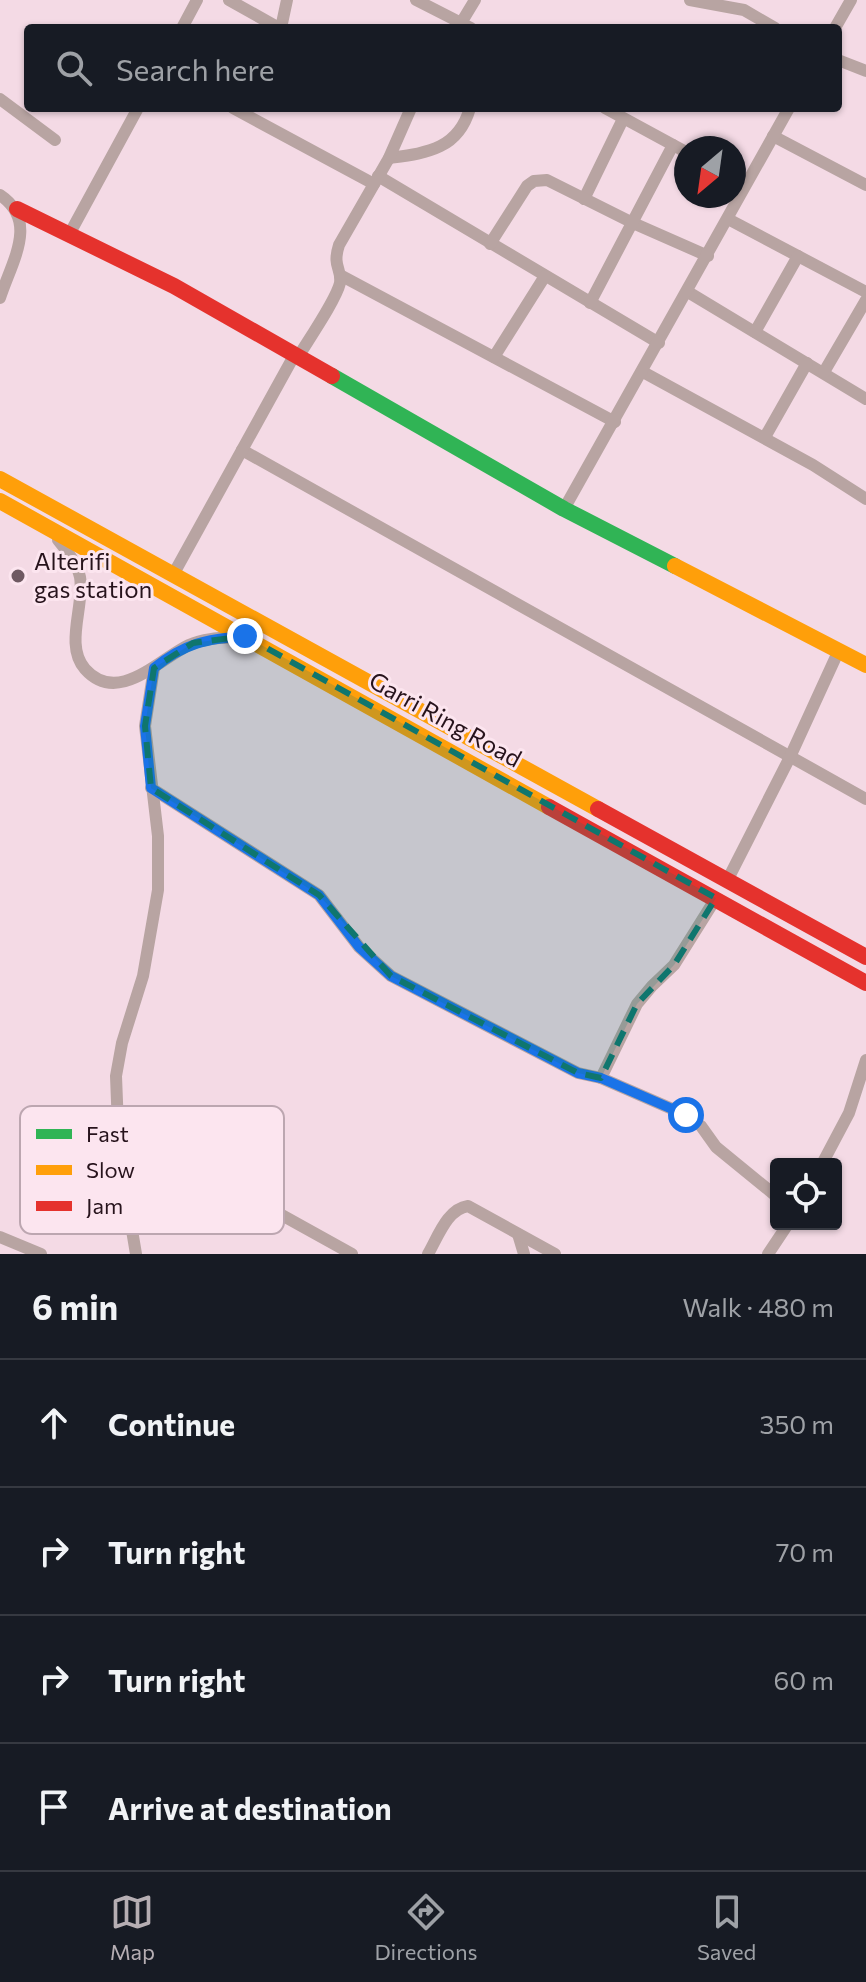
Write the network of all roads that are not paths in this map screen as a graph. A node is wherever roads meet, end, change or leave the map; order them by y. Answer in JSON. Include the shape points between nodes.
{"nodes":[{"id":1,"x":197,"y":0,"type":"edge"},
{"id":2,"x":229,"y":0,"type":"edge"},
{"id":3,"x":287,"y":0,"type":"edge"},
{"id":4,"x":416,"y":0,"type":"edge"},
{"id":5,"x":475,"y":0,"type":"edge"},
{"id":6,"x":690,"y":0,"type":"edge"},
{"id":7,"x":851,"y":0,"type":"edge"},
{"id":8,"x":184,"y":24,"type":"edge"},
{"id":9,"x":273,"y":24,"type":"edge"},
{"id":10,"x":281,"y":24,"type":"edge"},
{"id":11,"x":459,"y":24,"type":"edge"},
{"id":12,"x":464,"y":24,"type":"edge"},
{"id":13,"x":768,"y":24,"type":"edge"},
{"id":14,"x":837,"y":24,"type":"edge"},
{"id":15,"x":842,"y":62,"type":"edge"},
{"id":16,"x":866,"y":71,"type":"edge"},
{"id":17,"x":0,"y":99,"type":"edge"},
{"id":18,"x":136,"y":112,"type":"edge"},
{"id":19,"x":409,"y":112,"type":"edge"},
{"id":20,"x":468,"y":112,"type":"edge"},
{"id":21,"x":612,"y":112,"type":"edge"},
{"id":22,"x":787,"y":112,"type":"edge"},
{"id":23,"x":257,"y":114,"type":"edge"},
{"id":24,"x":623,"y":119,"type":"junction"},
{"id":25,"x":773,"y":136,"type":"junction"},
{"id":26,"x":55,"y":140,"type":"dead end"},
{"id":27,"x":673,"y":145,"type":"joint"},
{"id":28,"x":389,"y":158,"type":"junction"},
{"id":29,"x":376,"y":180,"type":"junction"},
{"id":30,"x":747,"y":184,"type":"joint"},
{"id":31,"x":866,"y":185,"type":"edge"},
{"id":32,"x":0,"y":195,"type":"edge"},
{"id":33,"x":584,"y":199,"type":"junction"},
{"id":34,"x":17,"y":209,"type":"junction"},
{"id":35,"x":728,"y":219,"type":"junction"},
{"id":36,"x":633,"y":223,"type":"junction"},
{"id":37,"x":70,"y":233,"type":"junction"},
{"id":38,"x":490,"y":244,"type":"junction"},
{"id":39,"x":708,"y":256,"type":"junction"},
{"id":40,"x":798,"y":256,"type":"junction"},
{"id":41,"x":340,"y":275,"type":"junction"},
{"id":42,"x":545,"y":276,"type":"junction"},
{"id":43,"x":688,"y":292,"type":"junction"},
{"id":44,"x":866,"y":292,"type":"edge"},
{"id":45,"x":0,"y":298,"type":"edge"},
{"id":46,"x":866,"y":300,"type":"edge"},
{"id":47,"x":590,"y":303,"type":"junction"},
{"id":48,"x":755,"y":332,"type":"junction"},
{"id":49,"x":659,"y":343,"type":"junction"},
{"id":50,"x":296,"y":356,"type":"junction"},
{"id":51,"x":494,"y":357,"type":"junction"},
{"id":52,"x":807,"y":363,"type":"junction"},
{"id":53,"x":643,"y":372,"type":"junction"},
{"id":54,"x":824,"y":372,"type":"junction"},
{"id":55,"x":866,"y":399,"type":"edge"},
{"id":56,"x":615,"y":422,"type":"junction"},
{"id":57,"x":765,"y":437,"type":"junction"},
{"id":58,"x":242,"y":450,"type":"junction"},
{"id":59,"x":0,"y":479,"type":"edge"},
{"id":60,"x":866,"y":499,"type":"edge"},
{"id":61,"x":0,"y":501,"type":"edge"},
{"id":62,"x":564,"y":509,"type":"junction"},
{"id":63,"x":47,"y":527,"type":"junction"},
{"id":64,"x":173,"y":575,"type":"junction"},
{"id":65,"x":245,"y":636,"type":"junction"},
{"id":66,"x":839,"y":650,"type":"junction"},
{"id":67,"x":866,"y":665,"type":"edge"},
{"id":68,"x":154,"y":668,"type":"junction"},
{"id":69,"x":790,"y":757,"type":"junction"},
{"id":70,"x":151,"y":788,"type":"junction"},
{"id":71,"x":866,"y":799,"type":"edge"},
{"id":72,"x":727,"y":881,"type":"junction"},
{"id":73,"x":716,"y":898,"type":"junction"},
{"id":74,"x":866,"y":957,"type":"edge"},
{"id":75,"x":866,"y":983,"type":"edge"},
{"id":76,"x":866,"y":1060,"type":"edge"},
{"id":77,"x":601,"y":1078,"type":"junction"},
{"id":78,"x":116,"y":1106,"type":"edge"},
{"id":79,"x":825,"y":1158,"type":"edge"},
{"id":80,"x":770,"y":1191,"type":"edge"},
{"id":81,"x":284,"y":1216,"type":"edge"},
{"id":82,"x":784,"y":1230,"type":"edge"},
{"id":83,"x":133,"y":1234,"type":"edge"},
{"id":84,"x":518,"y":1234,"type":"junction"},
{"id":85,"x":2,"y":1242,"type":"edge"},
{"id":86,"x":770,"y":1253,"type":"edge"},
{"id":87,"x":41,"y":1254,"type":"edge"},
{"id":88,"x":136,"y":1254,"type":"edge"},
{"id":89,"x":352,"y":1254,"type":"edge"},
{"id":90,"x":428,"y":1254,"type":"edge"},
{"id":91,"x":524,"y":1254,"type":"edge"},
{"id":92,"x":555,"y":1254,"type":"edge"}],
"edges":[{"from":1,"to":8,"type":"street"},
{"from":2,"to":9,"type":"street"},
{"from":3,"to":10,"type":"street"},
{"from":4,"to":11,"type":"street"},
{"from":5,"to":12,"type":"street"},
{"from":6,"to":13,"type":"street","via":[[744,10]]},
{"from":7,"to":14,"type":"street"},
{"from":15,"to":16,"type":"street"},
{"from":17,"to":26,"type":"street"},
{"from":18,"to":37,"type":"street"},
{"from":19,"to":28,"type":"street"},
{"from":20,"to":28,"type":"street","via":[[444,146]]},
{"from":21,"to":24,"type":"street"},
{"from":22,"to":25,"type":"street"},
{"from":23,"to":29,"type":"street"},
{"from":24,"to":27,"type":"street"},
{"from":24,"to":33,"type":"street"},
{"from":25,"to":30,"type":"street"},
{"from":25,"to":31,"type":"street"},
{"from":27,"to":36,"type":"street"},
{"from":28,"to":29,"type":"street"},
{"from":29,"to":38,"type":"street"},
{"from":29,"to":41,"type":"street","via":[[339,245],[335,257]]},
{"from":30,"to":35,"type":"street"},
{"from":32,"to":34,"type":"street"},
{"from":33,"to":36,"type":"street"},
{"from":33,"to":38,"type":"street","via":[[547,180],[534,181]]},
{"from":34,"to":37,"type":"main road"},
{"from":34,"to":45,"type":"street","via":[[21,231]]},
{"from":35,"to":39,"type":"street"},
{"from":35,"to":40,"type":"street"},
{"from":36,"to":39,"type":"street"},
{"from":36,"to":47,"type":"street"},
{"from":37,"to":50,"type":"main road"},
{"from":38,"to":42,"type":"street"},
{"from":39,"to":43,"type":"street"},
{"from":40,"to":44,"type":"street"},
{"from":40,"to":48,"type":"street"},
{"from":41,"to":50,"type":"street","via":[[337,289]]},
{"from":41,"to":51,"type":"street"},
{"from":42,"to":47,"type":"street"},
{"from":42,"to":51,"type":"street"},
{"from":43,"to":48,"type":"street"},
{"from":43,"to":49,"type":"street"},
{"from":46,"to":54,"type":"street"},
{"from":47,"to":49,"type":"street"},
{"from":48,"to":52,"type":"street"},
{"from":49,"to":53,"type":"street"},
{"from":50,"to":58,"type":"street"},
{"from":50,"to":62,"type":"main road"},
{"from":51,"to":56,"type":"street"},
{"from":52,"to":54,"type":"street"},
{"from":52,"to":57,"type":"street"},
{"from":53,"to":56,"type":"street"},
{"from":53,"to":57,"type":"street"},
{"from":54,"to":55,"type":"street"},
{"from":56,"to":62,"type":"street"},
{"from":57,"to":60,"type":"street"},
{"from":58,"to":64,"type":"street"},
{"from":58,"to":69,"type":"street"},
{"from":59,"to":64,"type":"main road","name":"Garri Ring Road"},
{"from":61,"to":63,"type":"main road","name":"Garri Ring Road"},
{"from":62,"to":66,"type":"main road"},
{"from":63,"to":65,"type":"main road","name":"Garri Ring Road"},
{"from":63,"to":68,"type":"street","via":[[79,576],[77,642],[84,668],[95,677],[123,682]]},
{"from":64,"to":72,"type":"main road","name":"Garri Ring Road"},
{"from":65,"to":68,"type":"street","via":[[193,643]]},
{"from":65,"to":73,"type":"main road","name":"Garri Ring Road"},
{"from":66,"to":67,"type":"main road"},
{"from":66,"to":69,"type":"street"},
{"from":68,"to":70,"type":"street","via":[[145,726]]},
{"from":69,"to":71,"type":"street"},
{"from":69,"to":72,"type":"street"},
{"from":70,"to":77,"type":"street","via":[[319,895],[359,947],[391,976],[578,1073]]},
{"from":70,"to":78,"type":"street","via":[[158,890],[143,976],[122,1043]]},
{"from":72,"to":74,"type":"main road","name":"Garri Ring Road"},
{"from":73,"to":75,"type":"main road","name":"Garri Ring Road"},
{"from":73,"to":77,"type":"street","via":[[674,965],[637,1004]]},
{"from":76,"to":79,"type":"street","via":[[849,1113]]},
{"from":77,"to":80,"type":"street","via":[[695,1120],[716,1147]]},
{"from":81,"to":89,"type":"street"},
{"from":82,"to":86,"type":"street"},
{"from":83,"to":88,"type":"street"},
{"from":84,"to":90,"type":"street","via":[[468,1206],[452,1213]]},
{"from":84,"to":91,"type":"street"},
{"from":84,"to":92,"type":"street"},
{"from":85,"to":87,"type":"street"}]}
